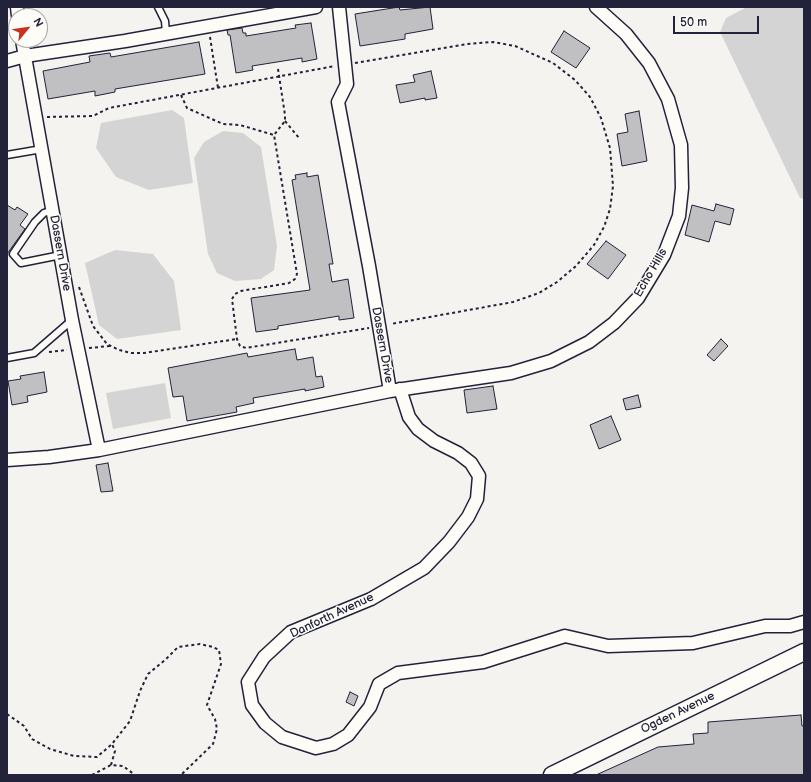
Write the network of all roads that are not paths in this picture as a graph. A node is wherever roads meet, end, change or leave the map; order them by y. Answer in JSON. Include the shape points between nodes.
{"nodes":[{"id":1,"x":158,"y":7,"type":"edge"},
{"id":2,"x":316,"y":7,"type":"edge"},
{"id":3,"x":339,"y":7,"type":"edge"},
{"id":4,"x":596,"y":7,"type":"edge"},
{"id":5,"x":166,"y":33,"type":"junction"},
{"id":6,"x":24,"y":48,"type":"edge"},
{"id":7,"x":25,"y":56,"type":"junction"},
{"id":8,"x":7,"y":61,"type":"edge"},
{"id":9,"x":42,"y":149,"type":"junction"},
{"id":10,"x":7,"y":155,"type":"edge"},
{"id":11,"x":53,"y":210,"type":"junction"},
{"id":12,"x":61,"y":255,"type":"junction"},
{"id":13,"x":72,"y":320,"type":"junction"},
{"id":14,"x":7,"y":358,"type":"edge"},
{"id":15,"x":395,"y":390,"type":"junction"},
{"id":16,"x":99,"y":450,"type":"junction"},
{"id":17,"x":7,"y":460,"type":"edge"},
{"id":18,"x":804,"y":622,"type":"edge"},
{"id":19,"x":804,"y":652,"type":"edge"},
{"id":20,"x":552,"y":775,"type":"edge"}],
"edges":[{"from":1,"to":5,"type":"lane","via":[[165,21]]},
{"from":2,"to":5,"type":"street"},
{"from":3,"to":15,"type":"street","name":"Dassern Drive","via":[[347,84],[338,102],[378,326]]},
{"from":4,"to":15,"type":"street","name":"Echo Hills","via":[[626,34],[649,63],[668,99],[682,145],[679,216],[664,255],[638,298],[614,323],[589,342],[551,361],[511,373]]},
{"from":5,"to":7,"type":"street"},
{"from":6,"to":7,"type":"street","name":"Dassern Drive"},
{"from":7,"to":8,"type":"street"},
{"from":7,"to":9,"type":"street","name":"Dassern Drive"},
{"from":9,"to":10,"type":"lane"},
{"from":9,"to":11,"type":"street","name":"Dassern Drive"},
{"from":11,"to":12,"type":"street","name":"Dassern Drive"},
{"from":11,"to":12,"type":"lane","via":[[44,213],[35,222],[13,254],[21,263]]},
{"from":12,"to":13,"type":"street","name":"Dassern Drive"},
{"from":13,"to":14,"type":"lane","via":[[34,353]]},
{"from":13,"to":16,"type":"street","name":"Dassern Drive"},
{"from":15,"to":16,"type":"street","name":"Dassern Drive"},
{"from":15,"to":18,"type":"street","name":"Danforth Avenue","via":[[418,429],[471,462],[479,476],[477,499],[468,517],[449,542],[424,568],[371,599],[291,632],[264,657],[248,682],[252,705],[265,723],[282,736],[316,748],[333,744],[348,734],[370,707],[379,684],[398,673],[483,662],[566,636],[608,646],[693,643],[765,626],[790,626]]},
{"from":16,"to":17,"type":"street","name":"Dassern Drive"},
{"from":19,"to":20,"type":"street","name":"Ogden Avenue"}]}
